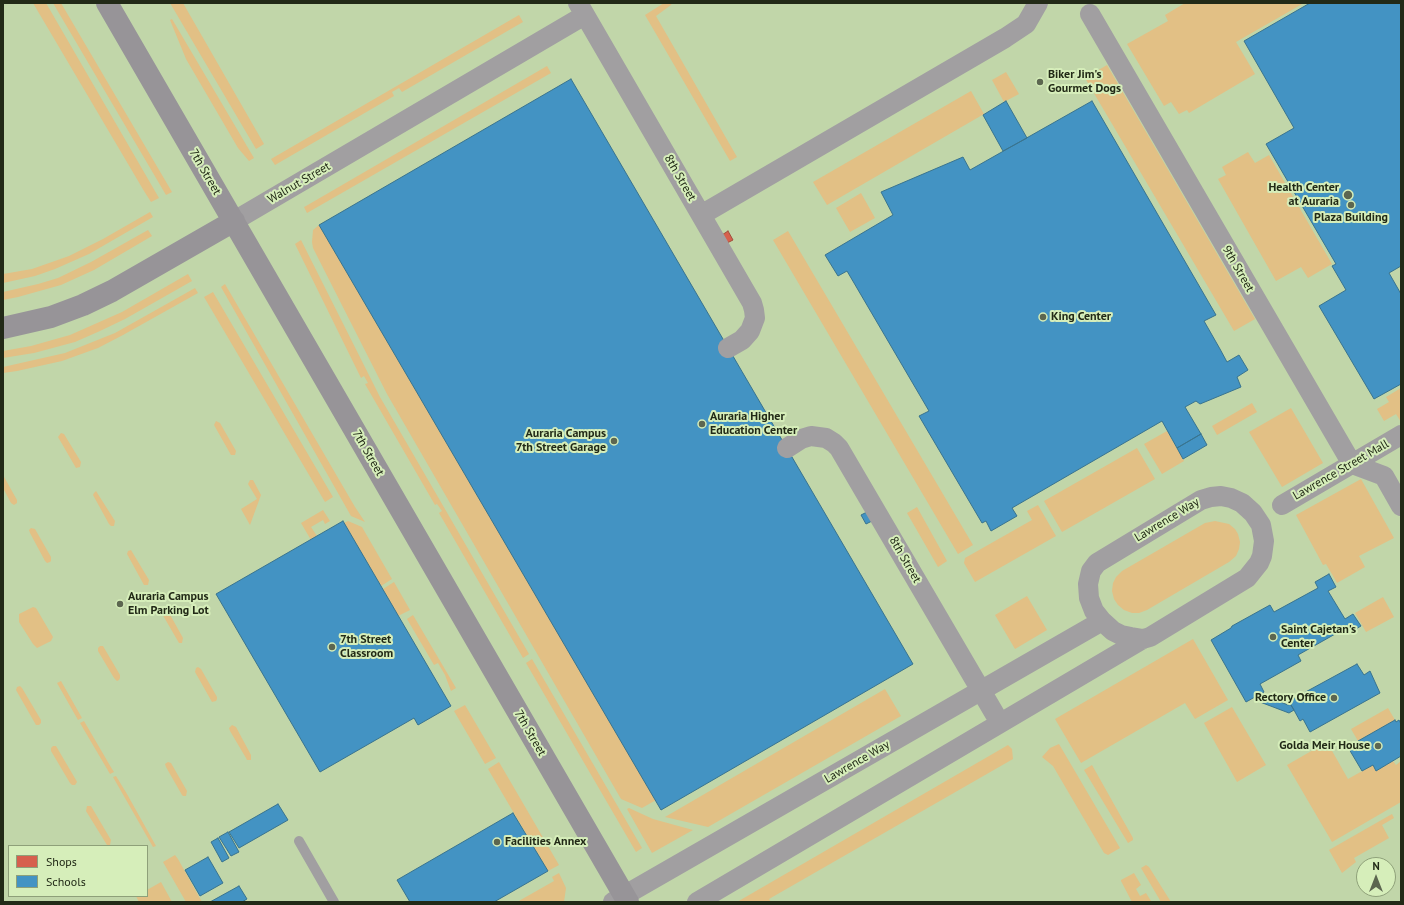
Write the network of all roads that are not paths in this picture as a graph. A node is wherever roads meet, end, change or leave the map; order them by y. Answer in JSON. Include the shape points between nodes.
{"nodes":[{"id":1,"x":107,"y":3,"type":"edge"},
{"id":2,"x":1038,"y":3,"type":"edge"},
{"id":3,"x":582,"y":9,"type":"edge"},
{"id":4,"x":1090,"y":14,"type":"dead end"},
{"id":5,"x":701,"y":215,"type":"junction"},
{"id":6,"x":234,"y":221,"type":"junction"},
{"id":7,"x":3,"y":328,"type":"edge"},
{"id":8,"x":728,"y":348,"type":"dead end"},
{"id":9,"x":1401,"y":435,"type":"edge"},
{"id":10,"x":787,"y":448,"type":"dead end"},
{"id":11,"x":1352,"y":464,"type":"junction"},
{"id":12,"x":1282,"y":505,"type":"dead end"},
{"id":13,"x":1401,"y":506,"type":"edge"},
{"id":14,"x":1102,"y":621,"type":"junction"},
{"id":15,"x":1143,"y":639,"type":"junction"},
{"id":16,"x":981,"y":691,"type":"junction"},
{"id":17,"x":1000,"y":723,"type":"junction"},
{"id":18,"x":299,"y":841,"type":"dead end"},
{"id":19,"x":622,"y":900,"type":"edge"},
{"id":20,"x":334,"y":902,"type":"edge"},
{"id":21,"x":697,"y":902,"type":"edge"}],
"edges":[{"from":1,"to":6,"type":"main road","name":"7th Street"},
{"from":2,"to":5,"type":"street","via":[[1026,24],[1005,38]]},
{"from":3,"to":5,"type":"street","name":"8th Street"},
{"from":3,"to":6,"type":"street","name":"Walnut Street"},
{"from":4,"to":11,"type":"street","name":"9th Street"},
{"from":5,"to":8,"type":"street","name":"8th Street","via":[[754,310],[755,318],[750,331],[742,340]]},
{"from":6,"to":7,"type":"main road","name":"Walnut Street","via":[[83,305],[51,317]]},
{"from":6,"to":19,"type":"main road","name":"7th Street"},
{"from":9,"to":11,"type":"street","name":"Lawrence Street Mall"},
{"from":10,"to":16,"type":"street","name":"8th Street","via":[[811,436],[826,438],[839,448]]},
{"from":11,"to":12,"type":"street","name":"Lawrence Street Mall"},
{"from":11,"to":13,"type":"street","via":[[1384,476]]},
{"from":14,"to":15,"type":"street","name":"Lawrence Way","via":[[1113,631]]},
{"from":14,"to":15,"type":"street","name":"Lawrence Way","via":[[1094,611],[1089,598],[1088,584],[1091,571],[1097,563],[1201,500],[1221,496],[1242,503],[1261,525],[1264,541],[1262,556],[1254,570],[1247,578]]},
{"from":14,"to":16,"type":"street","name":"Lawrence Way"},
{"from":15,"to":17,"type":"street","name":"Lawrence Way"},
{"from":16,"to":17,"type":"street","name":"8th Street"},
{"from":16,"to":19,"type":"street","name":"Lawrence Way"},
{"from":17,"to":21,"type":"street","name":"Lawrence Way"},
{"from":18,"to":20,"type":"lane"}]}
